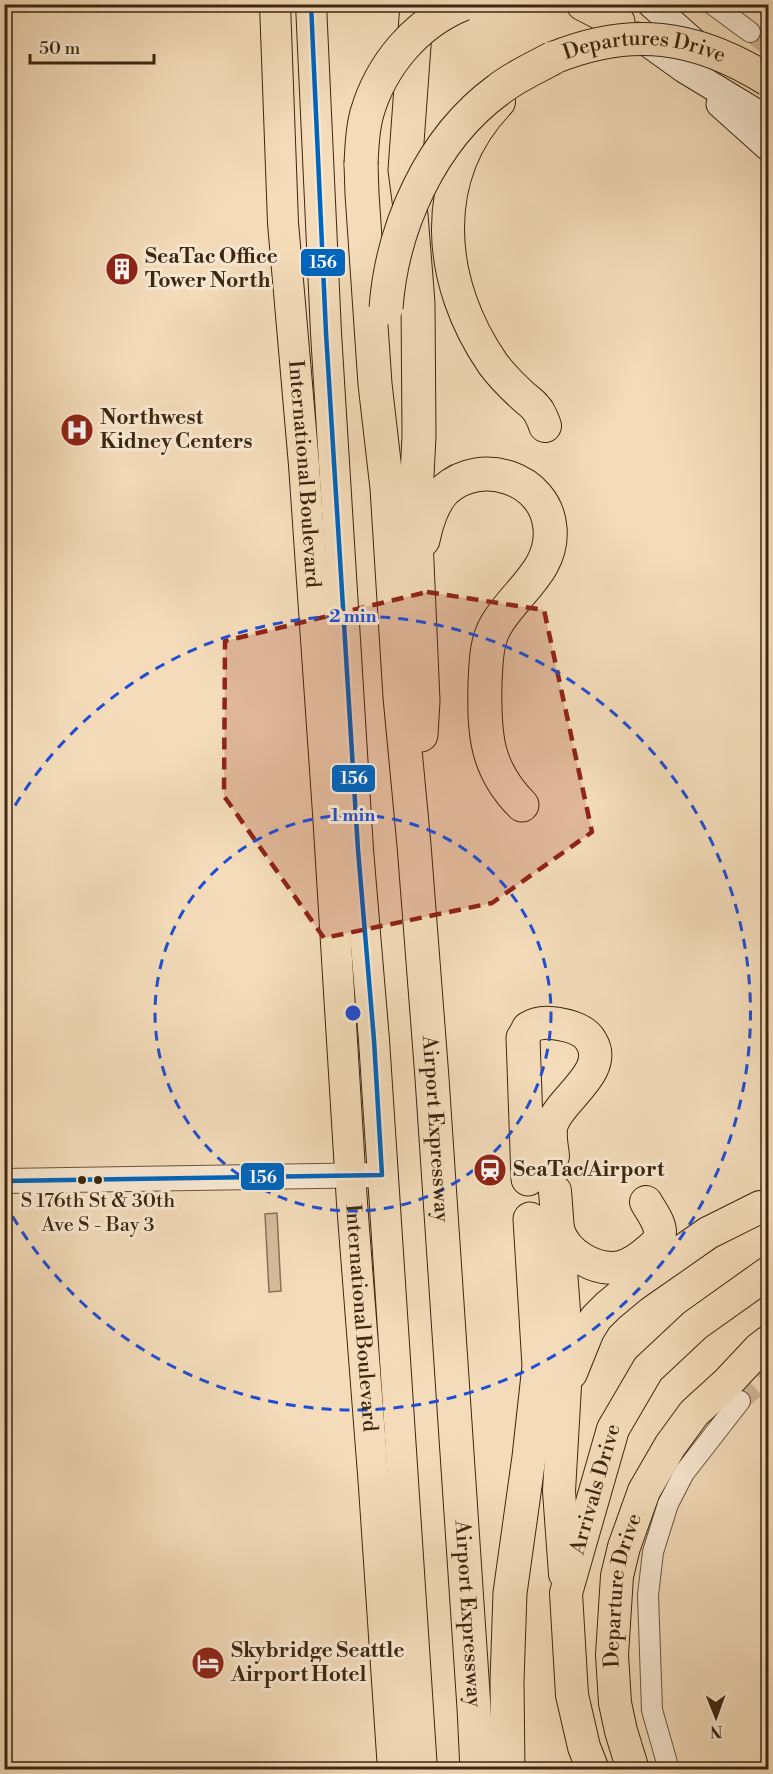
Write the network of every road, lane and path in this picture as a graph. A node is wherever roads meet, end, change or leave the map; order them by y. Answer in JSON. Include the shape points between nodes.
{"nodes":[{"id":1,"x":274,"y":4,"type":"edge"},
{"id":2,"x":311,"y":4,"type":"edge"},
{"id":3,"x":417,"y":4,"type":"edge"},
{"id":4,"x":463,"y":4,"type":"edge"},
{"id":5,"x":583,"y":4,"type":"edge"},
{"id":6,"x":651,"y":4,"type":"edge"},
{"id":7,"x":712,"y":4,"type":"edge"},
{"id":8,"x":607,"y":13,"type":"edge"},
{"id":9,"x":750,"y":32,"type":"tunnel mouth"},
{"id":10,"x":553,"y":58,"type":"junction"},
{"id":11,"x":684,"y":69,"type":"junction"},
{"id":12,"x":768,"y":80,"type":"edge"},
{"id":13,"x":768,"y":112,"type":"edge"},
{"id":14,"x":768,"y":120,"type":"edge"},
{"id":15,"x":443,"y":122,"type":"dead end"},
{"id":16,"x":768,"y":147,"type":"edge"},
{"id":17,"x":406,"y":187,"type":"junction"},
{"id":18,"x":545,"y":426,"type":"dead end"},
{"id":19,"x":387,"y":488,"type":"junction"},
{"id":20,"x":417,"y":573,"type":"junction"},
{"id":21,"x":352,"y":739,"type":"junction"},
{"id":22,"x":522,"y":805,"type":"dead end"},
{"id":23,"x":328,"y":813,"type":"junction"},
{"id":24,"x":414,"y":845,"type":"junction"},
{"id":25,"x":358,"y":850,"type":"junction"},
{"id":26,"x":523,"y":1038,"type":"joint"},
{"id":27,"x":553,"y":1156,"type":"dead end"},
{"id":28,"x":382,"y":1175,"type":"junction"},
{"id":29,"x":351,"y":1176,"type":"junction"},
{"id":30,"x":4,"y":1181,"type":"edge"},
{"id":31,"x":542,"y":1185,"type":"joint"},
{"id":32,"x":646,"y":1202,"type":"dead end"},
{"id":33,"x":764,"y":1213,"type":"edge"},
{"id":34,"x":544,"y":1224,"type":"junction"},
{"id":35,"x":768,"y":1273,"type":"edge"},
{"id":36,"x":768,"y":1342,"type":"edge"},
{"id":37,"x":565,"y":1388,"type":"junction"},
{"id":38,"x":740,"y":1401,"type":"tunnel mouth"},
{"id":39,"x":566,"y":1593,"type":"junction"},
{"id":40,"x":406,"y":1738,"type":"junction"},
{"id":41,"x":393,"y":1770,"type":"edge"},
{"id":42,"x":422,"y":1770,"type":"edge"},
{"id":43,"x":477,"y":1770,"type":"edge"},
{"id":44,"x":508,"y":1770,"type":"edge"},
{"id":45,"x":593,"y":1770,"type":"edge"},
{"id":46,"x":633,"y":1770,"type":"edge"},
{"id":47,"x":669,"y":1770,"type":"edge"}],
"edges":[{"from":1,"to":23,"type":"main road","name":"International Boulevard","via":[[283,223]]},
{"from":2,"to":21,"type":"main road","name":"International Boulevard","via":[[326,333]]},
{"from":3,"to":17,"type":"highway","via":[[405,153]]},
{"from":4,"to":19,"type":"highway","bridge":true,"via":[[419,31],[386,69],[366,114],[362,139],[375,384]]},
{"from":5,"to":8,"type":"highway"},
{"from":6,"to":13,"type":"main road"},
{"from":7,"to":9,"type":"street"},
{"from":8,"to":11,"type":"main road"},
{"from":10,"to":12,"type":"highway","name":"Departures Drive","bridge":true,"via":[[612,40],[652,39],[711,52]]},
{"from":10,"to":18,"type":"highway","name":"Departures Drive","bridge":true,"via":[[498,103],[475,134],[455,179],[447,222],[451,267],[466,315],[495,367],[540,412]]},
{"from":10,"to":19,"type":"highway","bridge":true,"via":[[498,89],[468,117],[437,156],[404,222],[395,250],[386,308]]},
{"from":11,"to":14,"type":"main road"},
{"from":11,"to":16,"type":"main road"},
{"from":15,"to":17,"type":"highway","via":[[413,164]]},
{"from":17,"to":20,"type":"highway","via":[[417,303]]},
{"from":19,"to":24,"type":"highway","name":"Airport Expressway"},
{"from":20,"to":22,"type":"highway","via":[[424,533],[438,499],[465,479],[494,474],[519,481],[535,494],[547,513],[551,538],[544,563],[501,616],[487,651],[484,717],[488,743],[498,774]]},
{"from":20,"to":24,"type":"highway","via":[[423,701]]},
{"from":21,"to":23,"type":"main road","via":[[341,806]]},
{"from":21,"to":25,"type":"main road","name":"International Boulevard"},
{"from":23,"to":25,"type":"main road","via":[[344,818]]},
{"from":23,"to":29,"type":"main road","name":"International Boulevard"},
{"from":24,"to":43,"type":"highway","name":"Airport Expressway"},
{"from":25,"to":28,"type":"main road","name":"International Boulevard"},
{"from":26,"to":27,"type":"highway","via":[[528,1028],[538,1023],[567,1025],[587,1036],[596,1053],[591,1071],[552,1124]]},
{"from":26,"to":31,"type":"highway"},
{"from":28,"to":29,"type":"street"},
{"from":28,"to":40,"type":"main road","name":"International Boulevard"},
{"from":29,"to":30,"type":"street"},
{"from":29,"to":40,"type":"main road","name":"International Boulevard"},
{"from":31,"to":34,"type":"highway"},
{"from":32,"to":34,"type":"highway","via":[[659,1226],[659,1240],[638,1260],[622,1266],[605,1267],[580,1257]]},
{"from":33,"to":37,"type":"highway","via":[[708,1233],[608,1306],[588,1331]]},
{"from":34,"to":37,"type":"highway","via":[[567,1351]]},
{"from":34,"to":44,"type":"highway","via":[[539,1366],[510,1593]]},
{"from":35,"to":39,"type":"highway","name":"Arrivals Drive","via":[[694,1325],[648,1369],[614,1429]]},
{"from":36,"to":46,"type":"highway","name":"Departure Drive","via":[[685,1423],[644,1491],[624,1547],[617,1576],[612,1656],[615,1703]]},
{"from":37,"to":39,"type":"highway","via":[[559,1491]]},
{"from":38,"to":47,"type":"street","via":[[684,1473],[653,1552],[648,1595],[652,1710]]},
{"from":39,"to":45,"type":"highway","name":"Arrivals Drive","via":[[572,1695]]},
{"from":40,"to":41,"type":"main road","name":"International Boulevard"},
{"from":40,"to":42,"type":"main road","name":"International Boulevard"}]}
